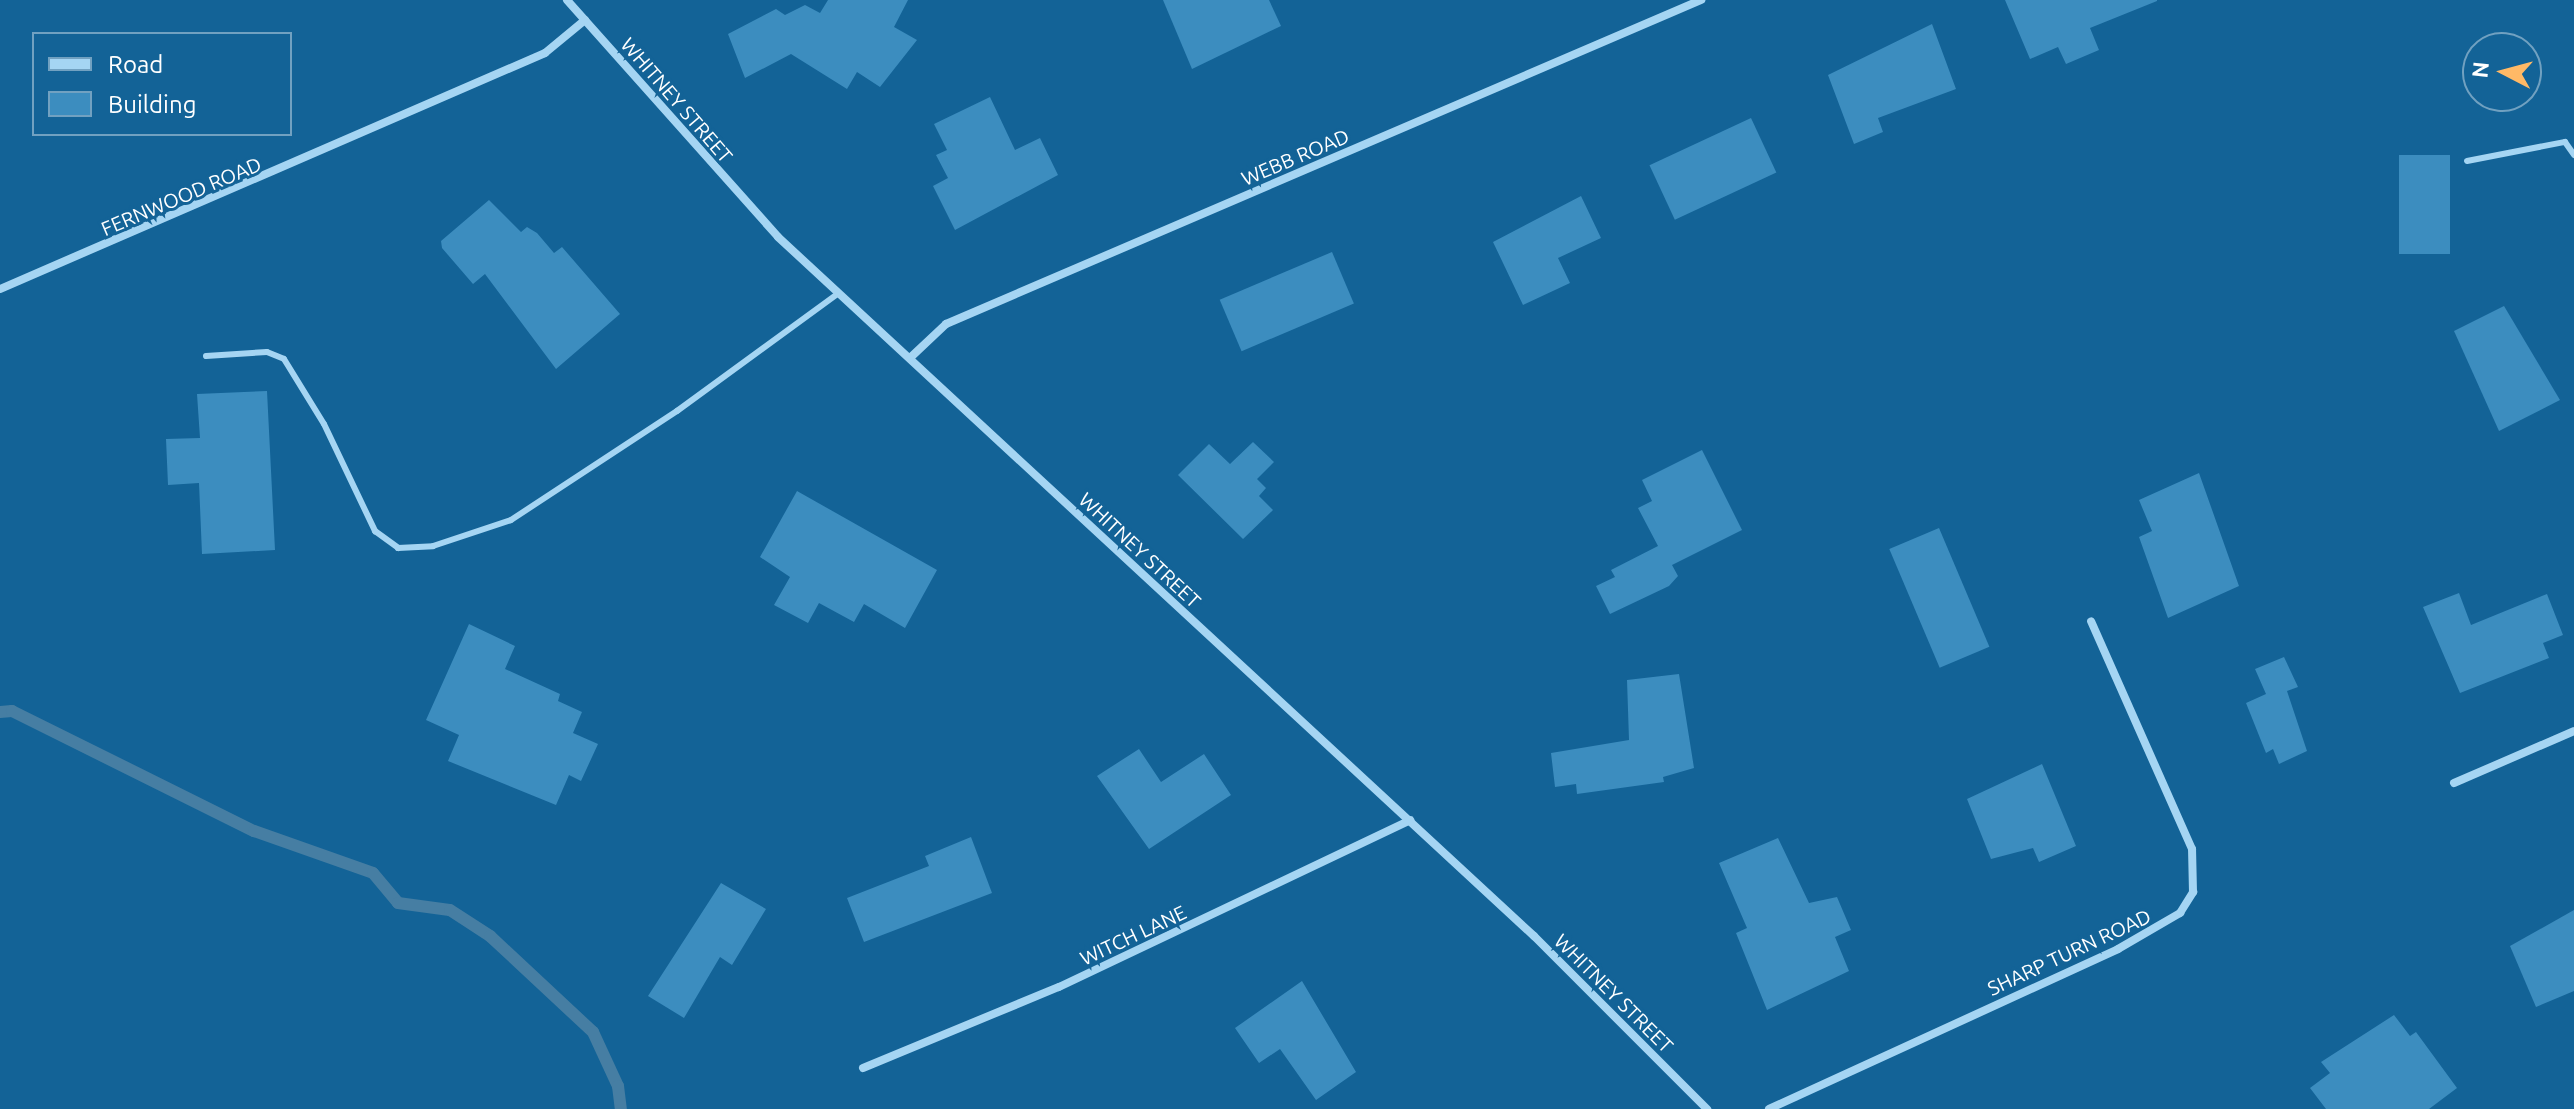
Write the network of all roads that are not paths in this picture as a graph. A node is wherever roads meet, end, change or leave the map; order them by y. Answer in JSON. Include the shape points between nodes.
{"nodes":[{"id":1,"x":567,"y":0,"type":"edge"},
{"id":2,"x":1701,"y":0,"type":"edge"},
{"id":3,"x":585,"y":20,"type":"junction"},
{"id":4,"x":2574,"y":155,"type":"edge"},
{"id":5,"x":2467,"y":161,"type":"dead end"},
{"id":6,"x":0,"y":289,"type":"edge"},
{"id":7,"x":839,"y":293,"type":"junction"},
{"id":8,"x":206,"y":356,"type":"dead end"},
{"id":9,"x":911,"y":357,"type":"junction"},
{"id":10,"x":2091,"y":621,"type":"dead end"},
{"id":11,"x":2574,"y":731,"type":"edge"},
{"id":12,"x":2454,"y":783,"type":"dead end"},
{"id":13,"x":1410,"y":820,"type":"junction"},
{"id":14,"x":863,"y":1068,"type":"dead end"},
{"id":15,"x":1707,"y":1109,"type":"edge"},
{"id":16,"x":1769,"y":1109,"type":"edge"}],
"edges":[{"from":1,"to":3,"type":"street","name":"WHITNEY STREET"},
{"from":2,"to":9,"type":"street","name":"WEBB ROAD","via":[[946,324]]},
{"from":3,"to":6,"type":"street","name":"FERNWOOD ROAD","via":[[545,53]]},
{"from":3,"to":7,"type":"street","name":"WHITNEY STREET","via":[[758,215]]},
{"from":4,"to":5,"type":"lane","via":[[2565,142]]},
{"from":7,"to":8,"type":"lane","via":[[677,411],[511,520],[433,546],[398,548],[375,531],[324,424],[284,359],[267,352]]},
{"from":7,"to":9,"type":"street","name":"WHITNEY STREET"},
{"from":9,"to":13,"type":"street","name":"WHITNEY STREET"},
{"from":10,"to":16,"type":"street","name":"SHARP TURN ROAD","via":[[2192,849],[2193,892],[2180,913],[2118,949]]},
{"from":11,"to":12,"type":"street"},
{"from":13,"to":14,"type":"street","name":"WITCH LANE","via":[[1059,987]]},
{"from":13,"to":15,"type":"street","name":"WHITNEY STREET"}]}
